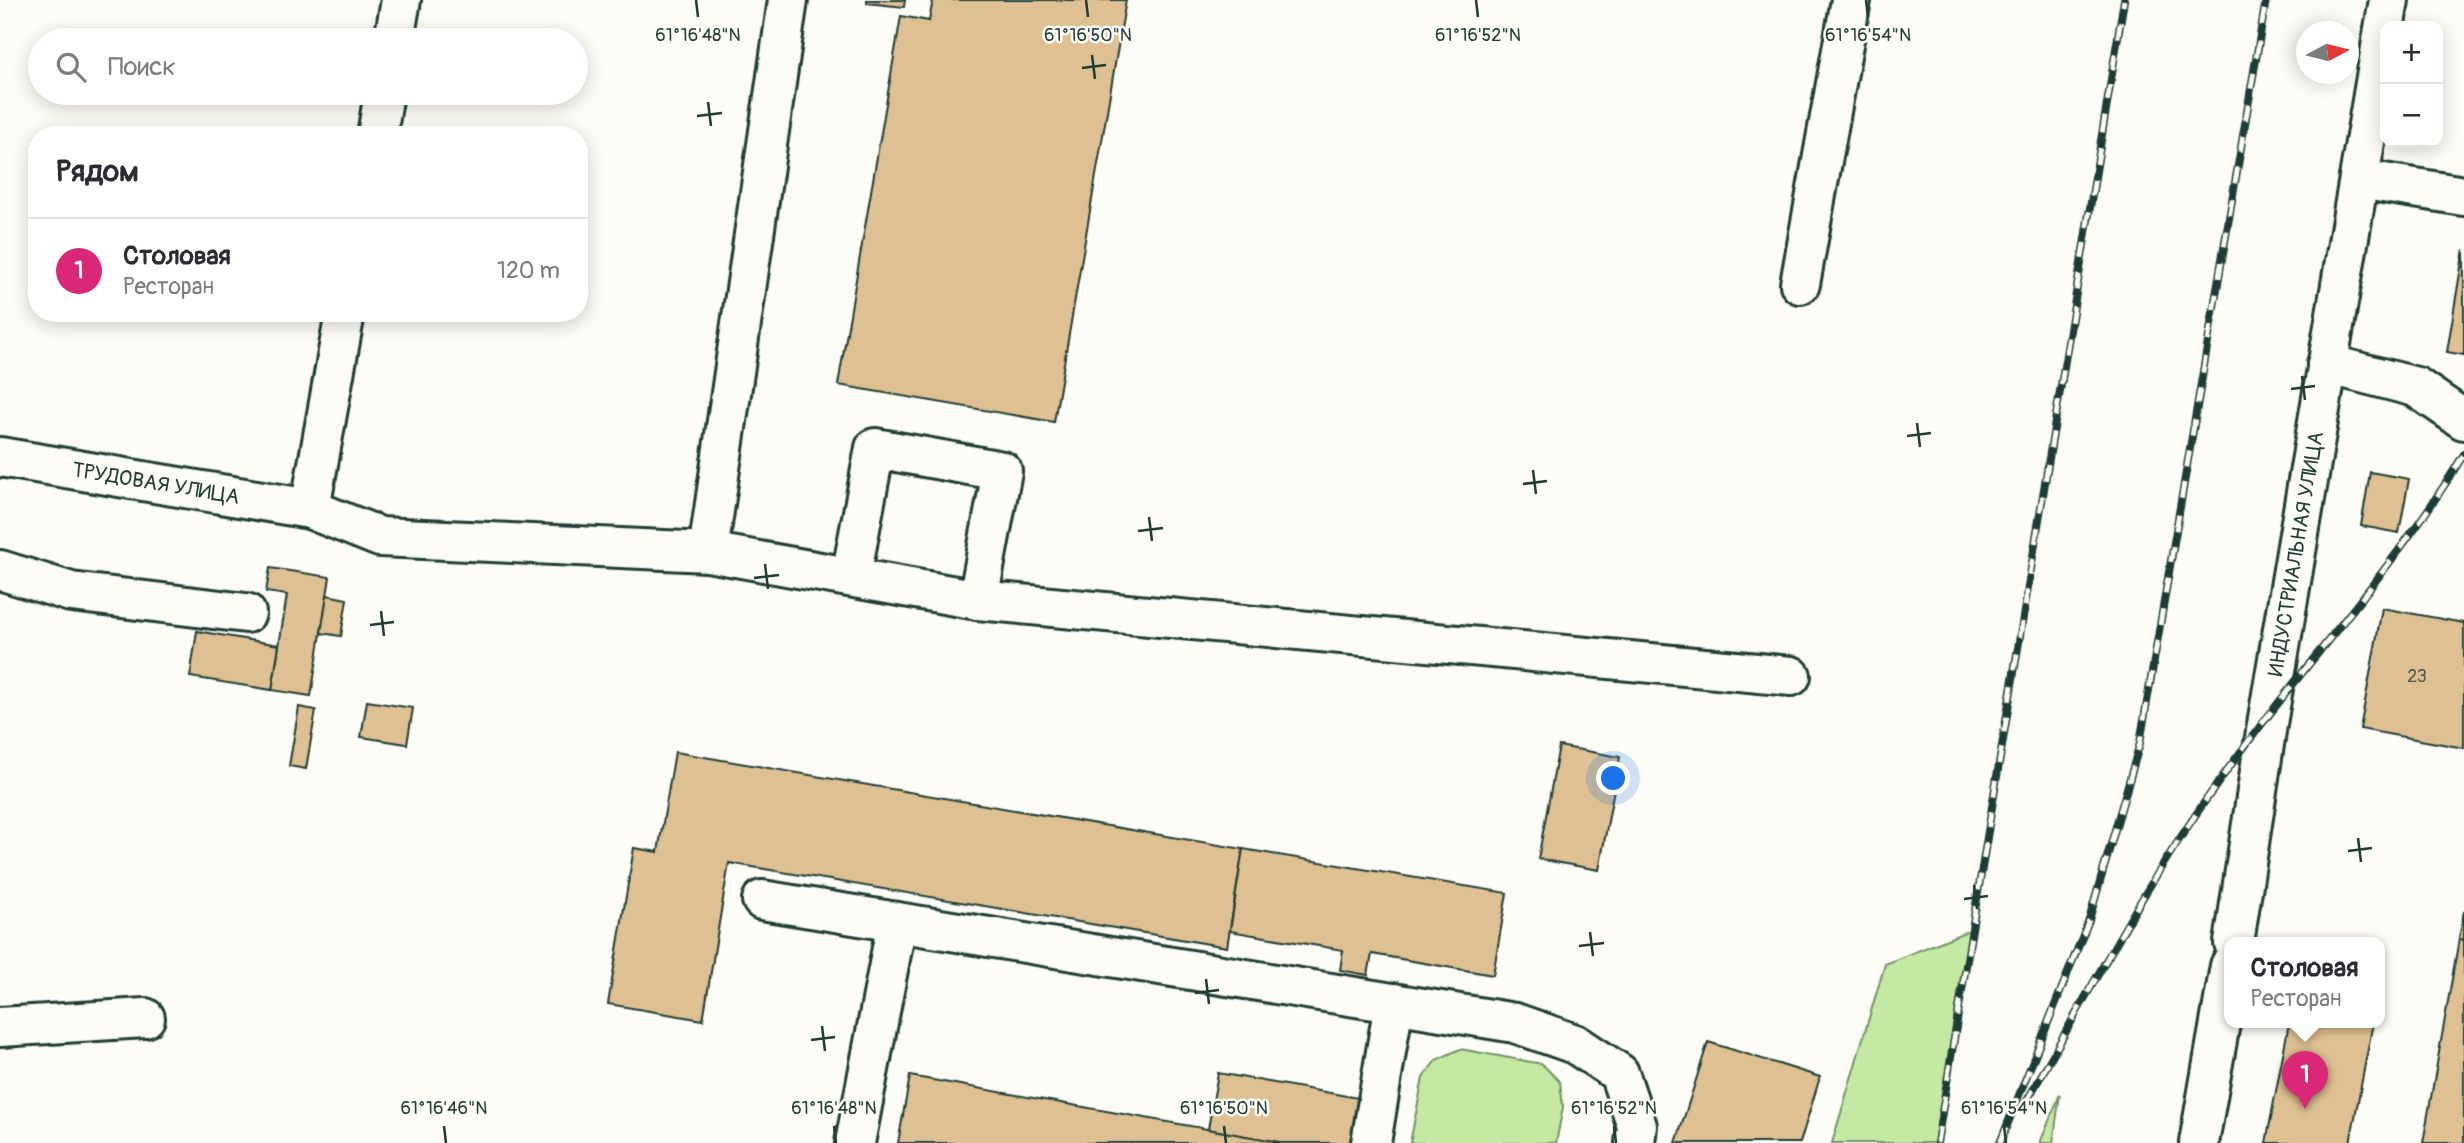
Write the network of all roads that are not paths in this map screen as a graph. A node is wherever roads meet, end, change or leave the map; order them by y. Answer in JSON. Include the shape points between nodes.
{"nodes":[{"id":1,"x":401,"y":0,"type":"edge"},
{"id":2,"x":789,"y":0,"type":"edge"},
{"id":3,"x":1852,"y":0,"type":"edge"},
{"id":4,"x":2389,"y":0,"type":"edge"},
{"id":5,"x":396,"y":28,"type":"edge"},
{"id":6,"x":382,"y":105,"type":"edge"},
{"id":7,"x":378,"y":126,"type":"edge"},
{"id":8,"x":2359,"y":178,"type":"junction"},
{"id":9,"x":2464,"y":196,"type":"edge"},
{"id":10,"x":1800,"y":284,"type":"dead end"},
{"id":11,"x":343,"y":322,"type":"edge"},
{"id":12,"x":2327,"y":364,"type":"junction"},
{"id":13,"x":2464,"y":419,"type":"edge"},
{"id":14,"x":0,"y":457,"type":"edge"},
{"id":15,"x":310,"y":509,"type":"junction"},
{"id":16,"x":708,"y":552,"type":"junction"},
{"id":17,"x":0,"y":570,"type":"edge"},
{"id":18,"x":851,"y":578,"type":"junction"},
{"id":19,"x":978,"y":600,"type":"junction"},
{"id":20,"x":246,"y":613,"type":"dead end"},
{"id":21,"x":1791,"y":676,"type":"dead end"},
{"id":22,"x":762,"y":900,"type":"dead end"},
{"id":23,"x":897,"y":922,"type":"junction"},
{"id":24,"x":2235,"y":937,"type":"edge"},
{"id":25,"x":2224,"y":1000,"type":"edge"},
{"id":26,"x":1394,"y":1003,"type":"junction"},
{"id":27,"x":145,"y":1018,"type":"dead end"},
{"id":28,"x":0,"y":1027,"type":"edge"},
{"id":29,"x":855,"y":1143,"type":"edge"},
{"id":30,"x":1371,"y":1143,"type":"edge"},
{"id":31,"x":1635,"y":1143,"type":"edge"},
{"id":32,"x":2199,"y":1143,"type":"edge"}],
"edges":[{"from":1,"to":5,"type":"main road"},
{"from":2,"to":16,"type":"main road"},
{"from":3,"to":10,"type":"main road"},
{"from":4,"to":8,"type":"main road","name":"ИНДУСТРИАЛЬНАЯ УЛИЦА"},
{"from":6,"to":7,"type":"main road"},
{"from":8,"to":9,"type":"main road"},
{"from":8,"to":12,"type":"main road","name":"ИНДУСТРИАЛЬНАЯ УЛИЦА"},
{"from":11,"to":15,"type":"main road"},
{"from":12,"to":13,"type":"main road","via":[[2416,387]]},
{"from":12,"to":24,"type":"main road","name":"ИНДУСТРИАЛЬНАЯ УЛИЦА"},
{"from":14,"to":15,"type":"main road","name":"ТРУДОВАЯ УЛИЦА"},
{"from":15,"to":16,"type":"main road","name":"ТРУДОВАЯ УЛИЦА","via":[[380,537]]},
{"from":16,"to":18,"type":"main road","name":"ТРУДОВАЯ УЛИЦА"},
{"from":17,"to":20,"type":"main road","via":[[71,592]]},
{"from":18,"to":19,"type":"main road","name":"ТРУДОВАЯ УЛИЦА"},
{"from":18,"to":19,"type":"main road","via":[[875,447],[1002,471]]},
{"from":19,"to":21,"type":"main road","name":"ТРУДОВАЯ УЛИЦА"},
{"from":22,"to":23,"type":"main road"},
{"from":23,"to":26,"type":"main road"},
{"from":23,"to":29,"type":"main road"},
{"from":25,"to":32,"type":"main road"},
{"from":26,"to":30,"type":"main road"},
{"from":26,"to":31,"type":"main road","via":[[1516,1023],[1575,1044],[1619,1073],[1637,1126]]},
{"from":27,"to":28,"type":"main road"}]}
